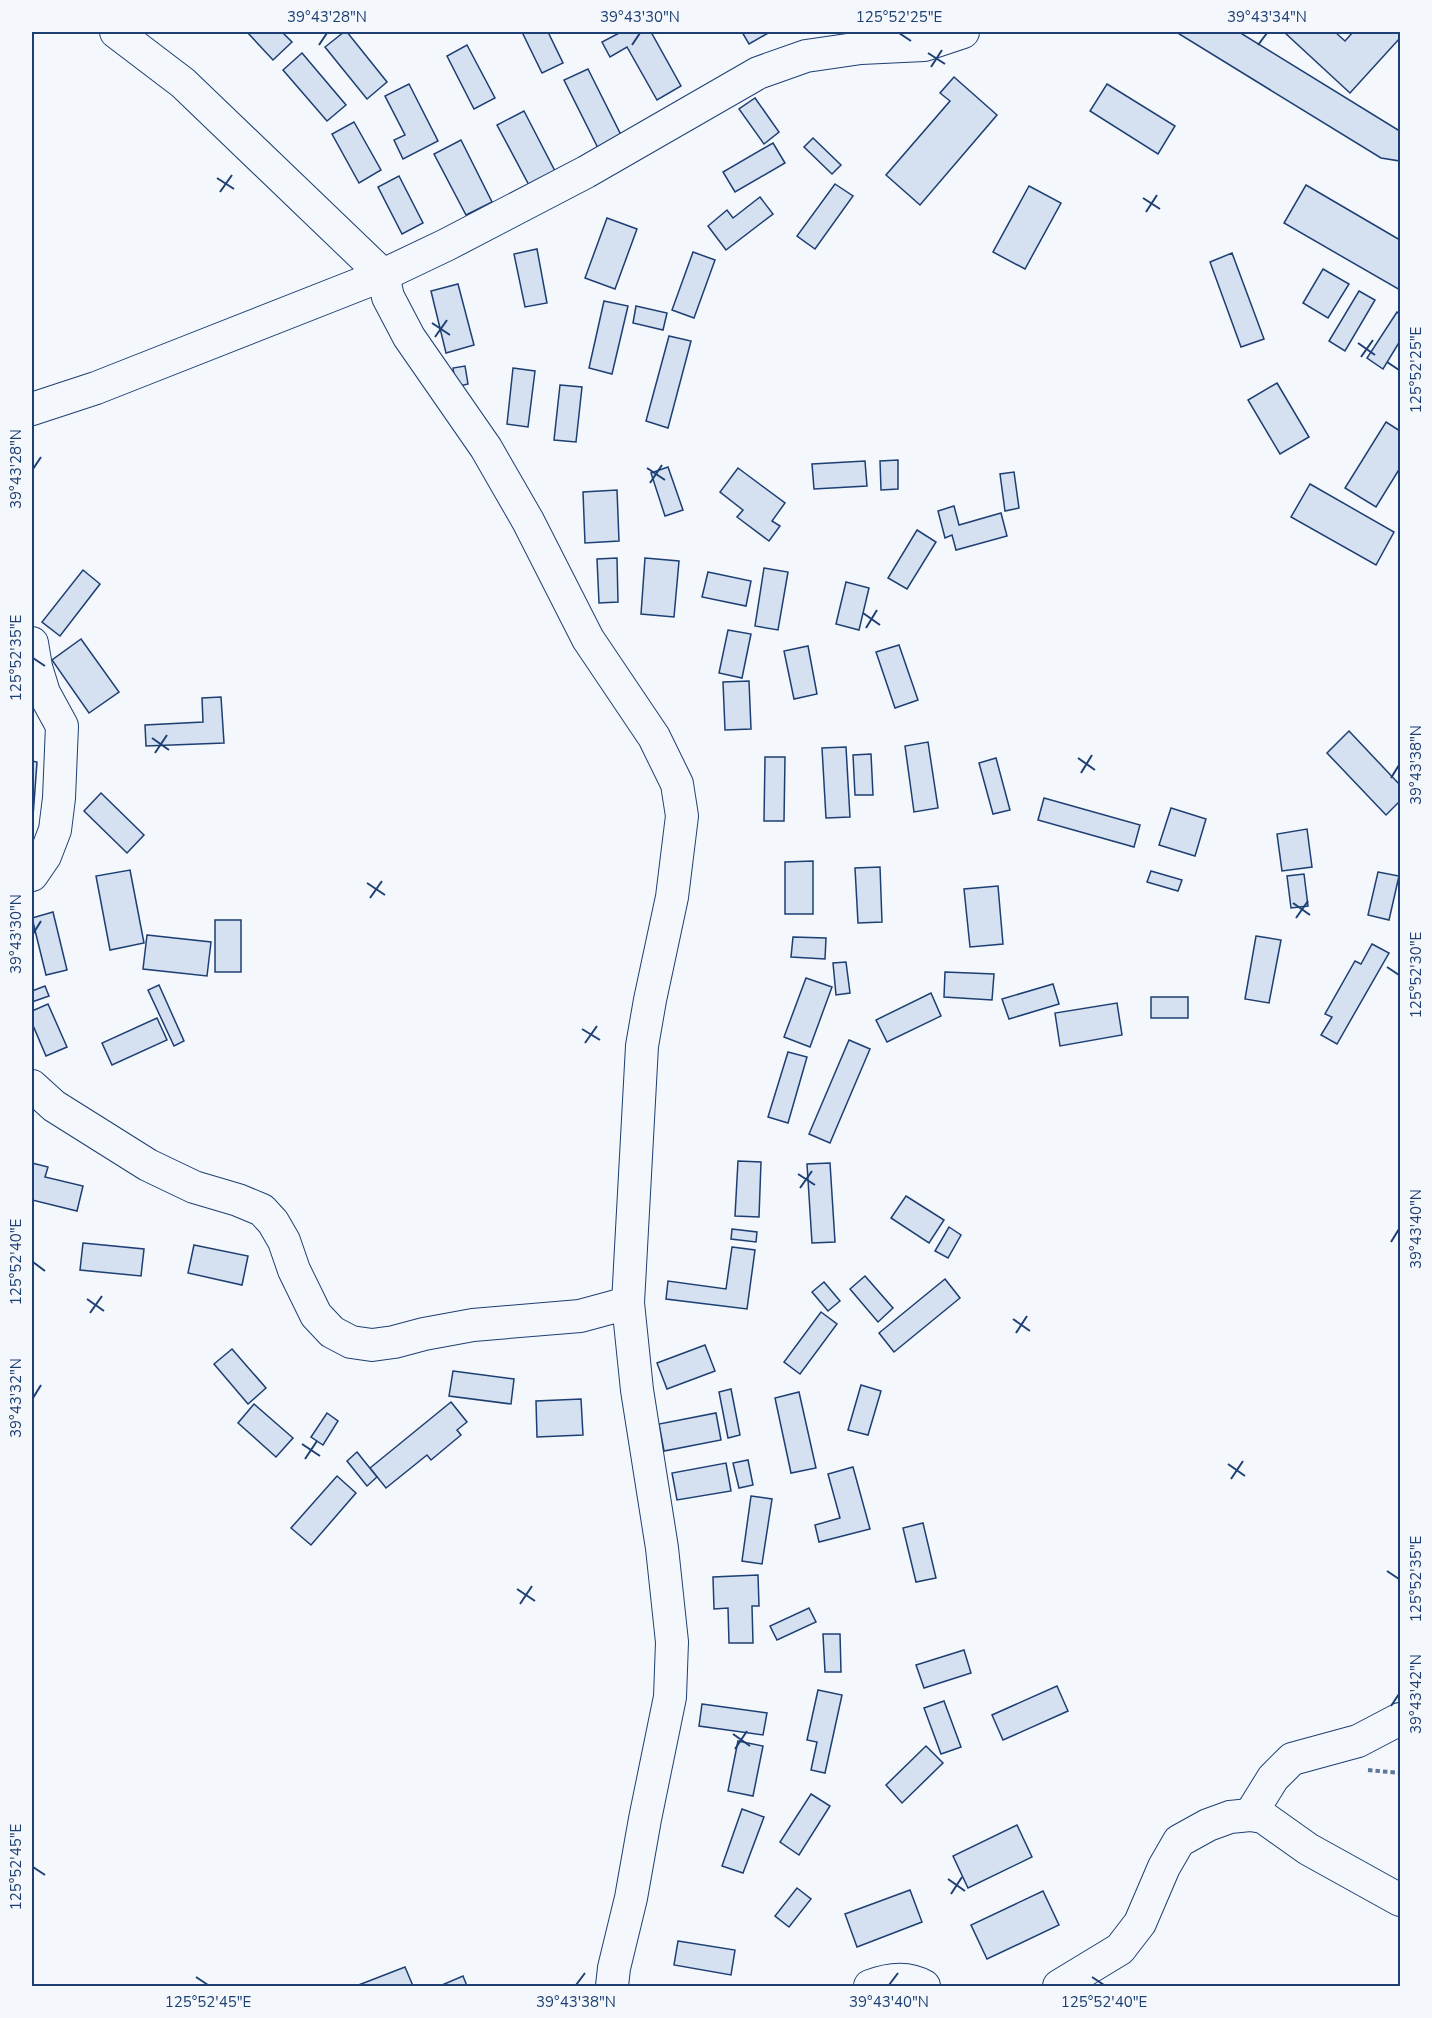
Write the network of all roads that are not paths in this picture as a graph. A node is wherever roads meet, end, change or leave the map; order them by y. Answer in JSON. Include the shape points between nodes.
{"nodes":[{"id":1,"x":116,"y":32,"type":"edge"},
{"id":2,"x":963,"y":32,"type":"edge"},
{"id":3,"x":382,"y":275,"type":"junction"},
{"id":4,"x":32,"y":409,"type":"edge"},
{"id":5,"x":32,"y":643,"type":"edge"},
{"id":6,"x":32,"y":874,"type":"edge"},
{"id":7,"x":32,"y":1086,"type":"edge"},
{"id":8,"x":628,"y":1303,"type":"junction"},
{"id":9,"x":1401,"y":1719,"type":"edge"},
{"id":10,"x":1250,"y":1815,"type":"junction"},
{"id":11,"x":1401,"y":1900,"type":"edge"},
{"id":12,"x":612,"y":1986,"type":"edge"},
{"id":13,"x":870,"y":1986,"type":"edge"},
{"id":14,"x":924,"y":1986,"type":"edge"},
{"id":15,"x":1059,"y":1986,"type":"edge"}],
"edges":[{"from":1,"to":3,"type":"street","via":[[183,83]]},
{"from":2,"to":3,"type":"street","via":[[924,45],[806,56],[758,73],[586,172]]},
{"from":3,"to":4,"type":"street","via":[[96,388]]},
{"from":3,"to":8,"type":"street","via":[[388,297],[409,337],[486,448],[588,639],[654,737],[677,784],[682,816],[672,897],[642,1046]]},
{"from":5,"to":6,"type":"street","via":[[44,693],[62,726],[55,831]]},
{"from":7,"to":8,"type":"street","via":[[54,1106],[148,1165],[194,1187],[262,1210],[284,1241],[316,1315],[332,1332],[351,1342],[372,1345],[473,1325],[580,1316]]},
{"from":8,"to":12,"type":"street","via":[[672,1642],[670,1697]]},
{"from":9,"to":10,"type":"street","via":[[1358,1741],[1292,1759],[1273,1778]]},
{"from":10,"to":11,"type":"street","via":[[1263,1817],[1308,1849]]},
{"from":10,"to":15,"type":"street","via":[[1208,1825],[1179,1841],[1140,1923],[1120,1949]]},
{"from":13,"to":14,"type":"street","via":[[897,1979]]}]}
